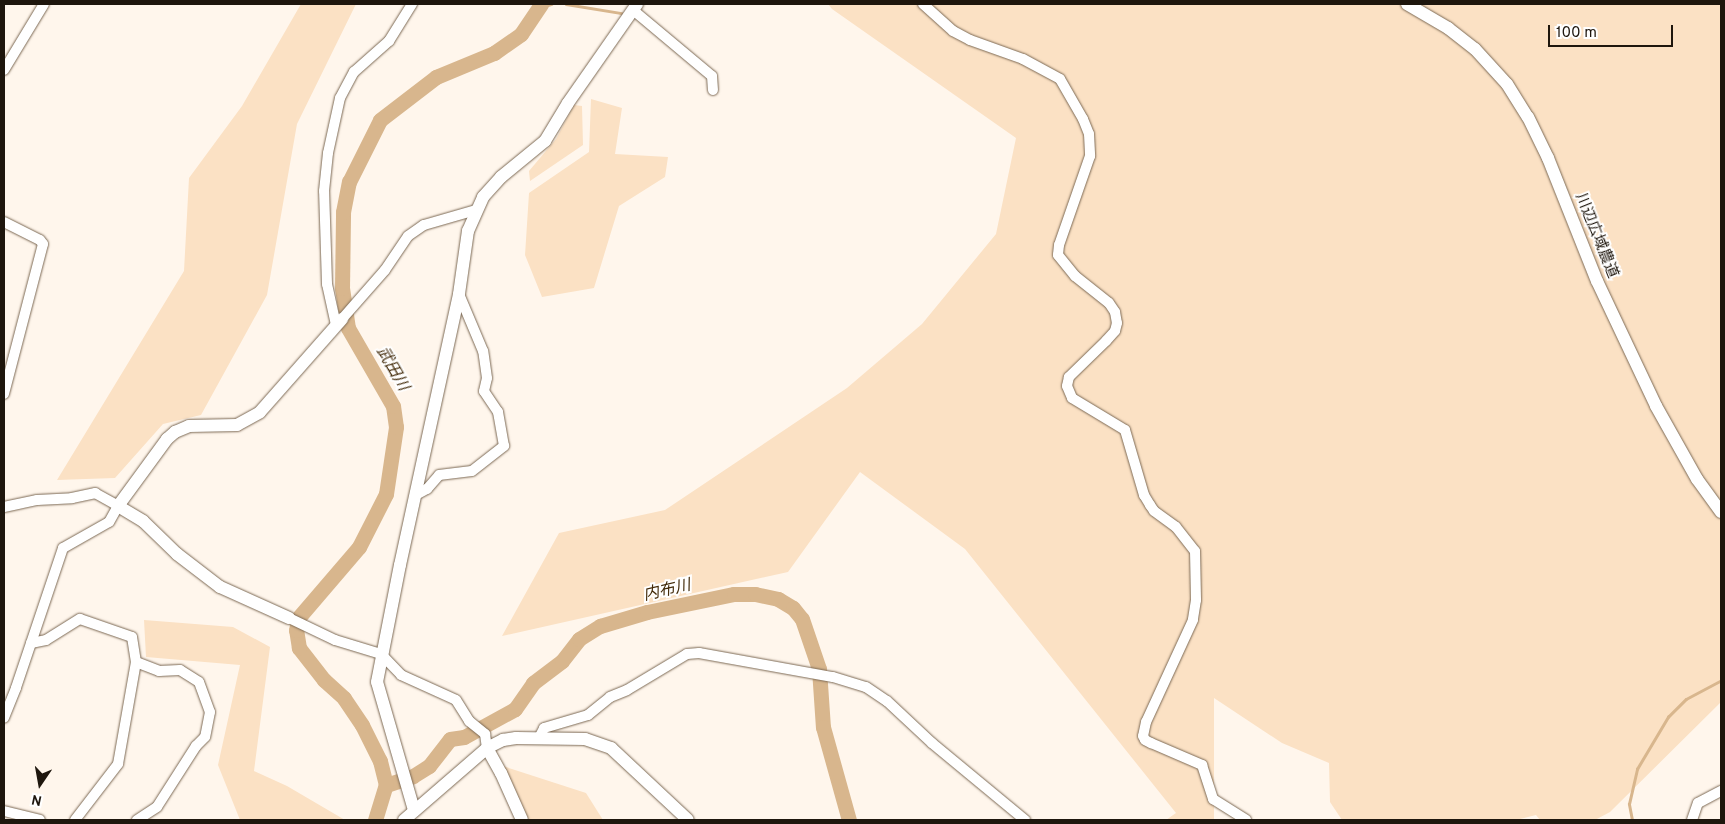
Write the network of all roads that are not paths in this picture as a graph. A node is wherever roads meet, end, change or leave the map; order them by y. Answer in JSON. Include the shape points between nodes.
{"nodes":[{"id":1,"x":44,"y":4,"type":"edge"},
{"id":2,"x":412,"y":4,"type":"edge"},
{"id":3,"x":923,"y":4,"type":"edge"},
{"id":4,"x":1407,"y":4,"type":"edge"},
{"id":5,"x":635,"y":7,"type":"edge"},
{"id":6,"x":4,"y":70,"type":"edge"},
{"id":7,"x":713,"y":90,"type":"dead end"},
{"id":8,"x":476,"y":210,"type":"junction"},
{"id":9,"x":4,"y":222,"type":"edge"},
{"id":10,"x":459,"y":294,"type":"junction"},
{"id":11,"x":339,"y":322,"type":"junction"},
{"id":12,"x":4,"y":394,"type":"edge"},
{"id":13,"x":416,"y":495,"type":"junction"},
{"id":14,"x":118,"y":506,"type":"junction"},
{"id":15,"x":4,"y":507,"type":"edge"},
{"id":16,"x":1721,"y":512,"type":"edge"},
{"id":17,"x":289,"y":618,"type":"joint"},
{"id":18,"x":31,"y":643,"type":"junction"},
{"id":19,"x":381,"y":654,"type":"junction"},
{"id":20,"x":136,"y":662,"type":"junction"},
{"id":21,"x":4,"y":718,"type":"edge"},
{"id":22,"x":539,"y":738,"type":"junction"},
{"id":23,"x":487,"y":748,"type":"junction"},
{"id":24,"x":1721,"y":791,"type":"edge"},
{"id":25,"x":413,"y":805,"type":"junction"},
{"id":26,"x":4,"y":811,"type":"edge"},
{"id":27,"x":40,"y":820,"type":"edge"},
{"id":28,"x":75,"y":820,"type":"edge"},
{"id":29,"x":137,"y":820,"type":"edge"},
{"id":30,"x":404,"y":820,"type":"edge"},
{"id":31,"x":522,"y":820,"type":"edge"},
{"id":32,"x":688,"y":820,"type":"edge"},
{"id":33,"x":1025,"y":820,"type":"edge"},
{"id":34,"x":1246,"y":820,"type":"edge"},
{"id":35,"x":1692,"y":820,"type":"edge"}],
"edges":[{"from":1,"to":6,"type":"street"},
{"from":2,"to":11,"type":"street","via":[[389,41],[354,72],[340,98],[328,153],[324,192],[327,284]]},
{"from":3,"to":34,"type":"street","via":[[953,31],[1023,59],[1060,80],[1089,134],[1090,156],[1058,255],[1075,276],[1109,302],[1115,312],[1116,323],[1113,334],[1069,377],[1067,386],[1072,398],[1125,430],[1144,495],[1154,512],[1176,526],[1194,547],[1195,553],[1193,620],[1146,722],[1143,736],[1151,743],[1202,765],[1213,799]]},
{"from":4,"to":16,"type":"street","name":"川辺広域農道","via":[[1448,28],[1474,49],[1506,84],[1528,117],[1548,158],[1600,289],[1656,406],[1697,479]]},
{"from":5,"to":7,"type":"street","via":[[712,76]]},
{"from":5,"to":8,"type":"street","via":[[568,103],[546,141],[500,177],[483,196]]},
{"from":8,"to":10,"type":"street","via":[[468,231]]},
{"from":8,"to":11,"type":"street","via":[[424,225],[408,236],[385,270]]},
{"from":9,"to":12,"type":"street","via":[[43,244]]},
{"from":10,"to":13,"type":"street"},
{"from":10,"to":13,"type":"street","via":[[483,351],[484,391],[498,412],[504,446],[472,471],[439,475],[427,489]]},
{"from":11,"to":14,"type":"street","via":[[260,412],[236,425],[189,426],[175,432]]},
{"from":13,"to":19,"type":"street"},
{"from":14,"to":15,"type":"street","via":[[95,493]]},
{"from":14,"to":17,"type":"street","via":[[143,521],[177,554],[220,587]]},
{"from":14,"to":18,"type":"street","via":[[109,522],[63,548]]},
{"from":17,"to":19,"type":"street","via":[[344,644]]},
{"from":18,"to":20,"type":"street","via":[[46,640],[80,619],[132,637]]},
{"from":18,"to":21,"type":"street"},
{"from":19,"to":23,"type":"street","via":[[402,674],[456,700],[469,721],[485,734]]},
{"from":19,"to":25,"type":"street","via":[[377,682]]},
{"from":20,"to":28,"type":"street","via":[[118,764]]},
{"from":20,"to":29,"type":"street","via":[[159,671],[180,670],[199,682],[210,712],[205,738],[196,746],[158,807]]},
{"from":22,"to":23,"type":"street","via":[[503,740]]},
{"from":22,"to":32,"type":"street","via":[[585,739],[611,748]]},
{"from":22,"to":33,"type":"street","via":[[544,728],[588,715],[610,697],[687,654],[699,654],[866,687],[887,701]]},
{"from":23,"to":25,"type":"street"},
{"from":23,"to":31,"type":"street"},
{"from":24,"to":35,"type":"street","via":[[1698,803]]},
{"from":25,"to":30,"type":"street"},
{"from":26,"to":27,"type":"street"}]}
